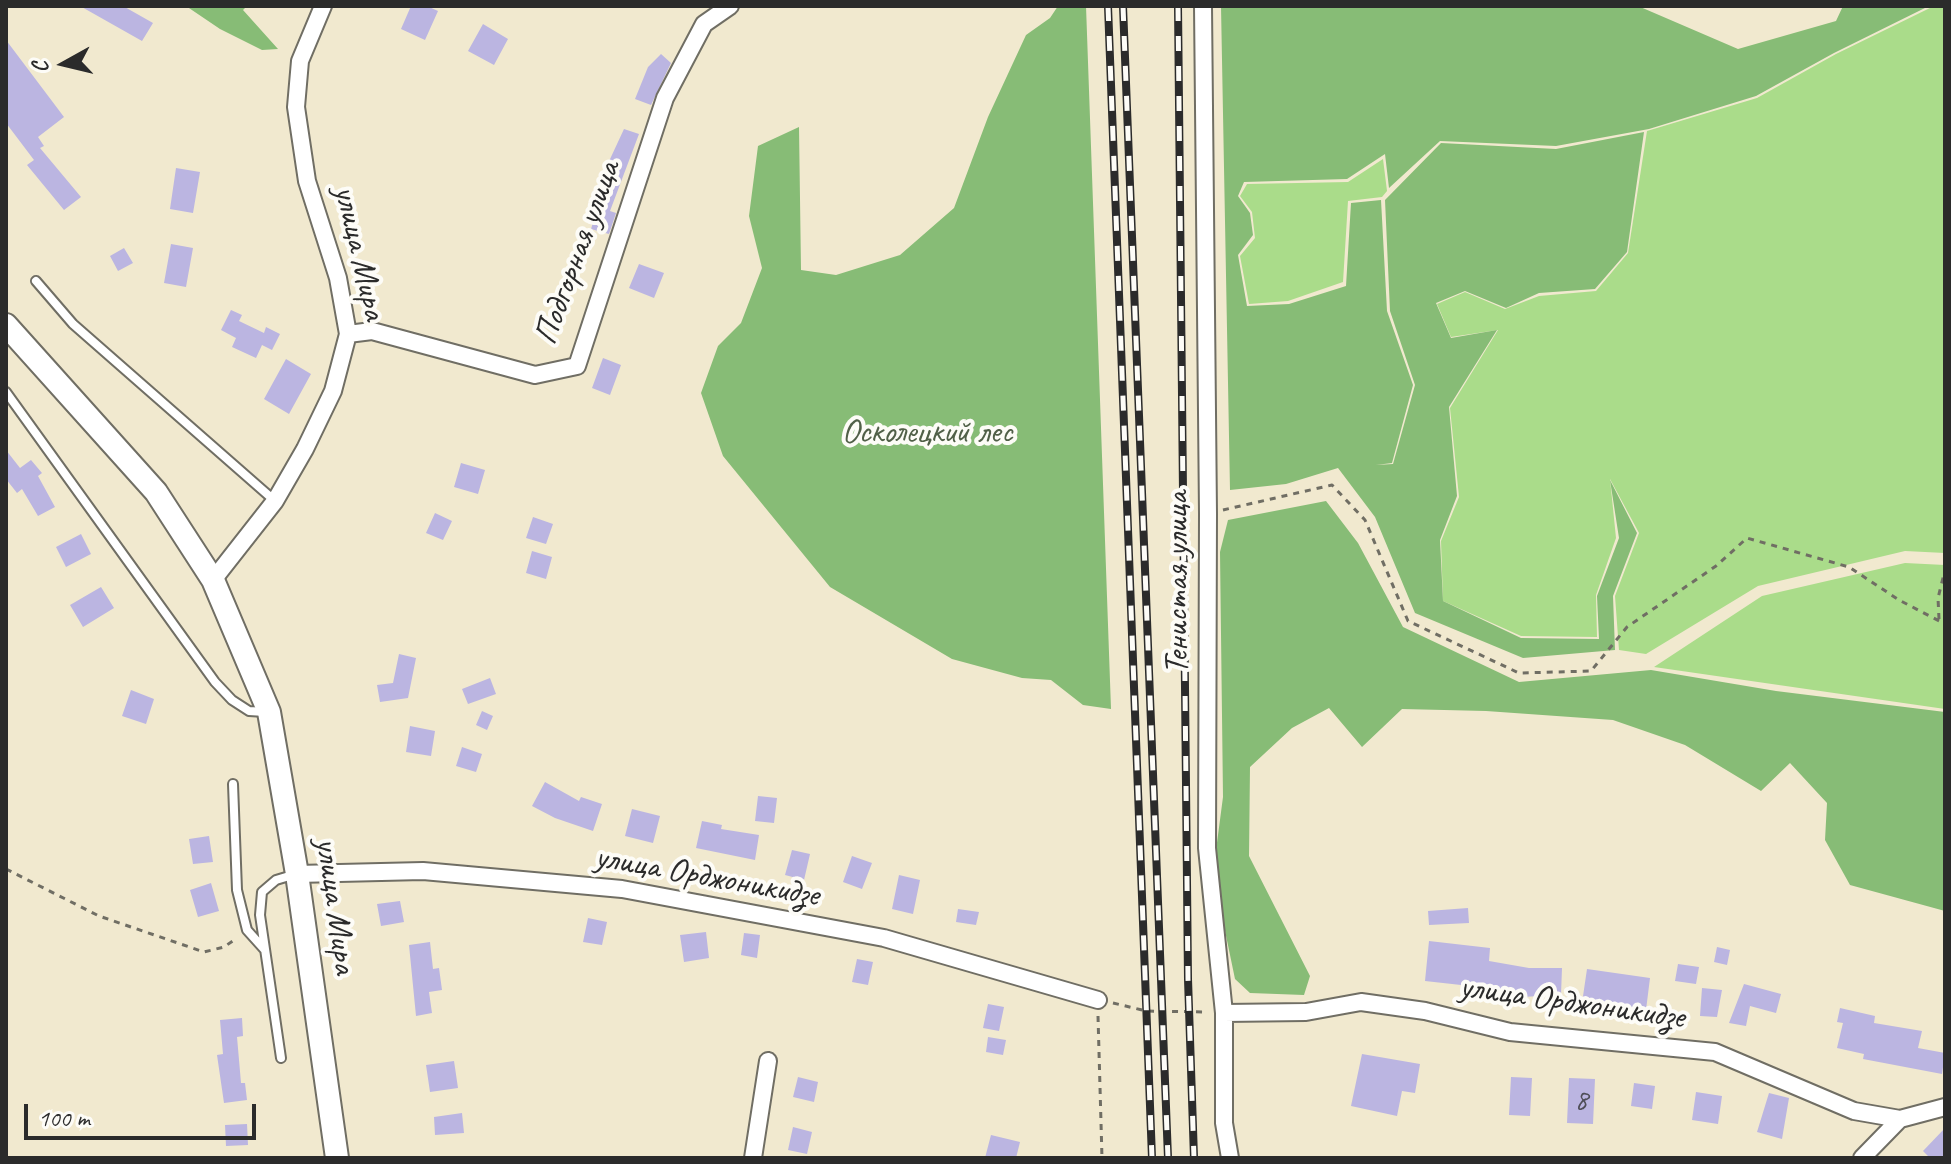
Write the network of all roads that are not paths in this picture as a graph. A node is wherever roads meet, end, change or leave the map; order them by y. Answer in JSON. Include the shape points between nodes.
{"nodes":[{"id":1,"x":323,"y":6,"type":"edge"},
{"id":2,"x":730,"y":6,"type":"edge"},
{"id":3,"x":1203,"y":6,"type":"edge"},
{"id":4,"x":36,"y":281,"type":"dead end"},
{"id":5,"x":6,"y":325,"type":"edge"},
{"id":6,"x":348,"y":334,"type":"junction"},
{"id":7,"x":6,"y":392,"type":"edge"},
{"id":8,"x":275,"y":501,"type":"junction"},
{"id":9,"x":213,"y":580,"type":"junction"},
{"id":10,"x":269,"y":712,"type":"junction"},
{"id":11,"x":233,"y":784,"type":"dead end"},
{"id":12,"x":297,"y":874,"type":"junction"},
{"id":13,"x":265,"y":950,"type":"junction"},
{"id":14,"x":1098,"y":1000,"type":"road end"},
{"id":15,"x":1224,"y":1013,"type":"junction"},
{"id":16,"x":281,"y":1058,"type":"dead end"},
{"id":17,"x":768,"y":1061,"type":"dead end"},
{"id":18,"x":1945,"y":1107,"type":"edge"},
{"id":19,"x":1900,"y":1119,"type":"junction"},
{"id":20,"x":337,"y":1158,"type":"edge"},
{"id":21,"x":753,"y":1158,"type":"edge"},
{"id":22,"x":1230,"y":1158,"type":"edge"},
{"id":23,"x":1862,"y":1158,"type":"edge"}],
"edges":[{"from":1,"to":6,"type":"street","name":"улица Мира","via":[[300,61],[296,107],[307,181],[338,278]]},
{"from":2,"to":6,"type":"street","name":"Подгорная улица","via":[[704,24],[665,98],[577,366],[535,375],[372,331]]},
{"from":3,"to":15,"type":"street","name":"Тенистая улица","via":[[1207,848]]},
{"from":4,"to":8,"type":"lane","via":[[73,324]]},
{"from":5,"to":9,"type":"main road","name":"улица Мира","via":[[156,492]]},
{"from":6,"to":8,"type":"street","name":"улица Мира","via":[[333,391]]},
{"from":7,"to":10,"type":"lane","via":[[215,682],[249,711]]},
{"from":8,"to":9,"type":"street","name":"улица Мира"},
{"from":9,"to":10,"type":"main road","name":"улица Мира"},
{"from":10,"to":12,"type":"main road","name":"улица Мира"},
{"from":11,"to":13,"type":"lane","via":[[237,890],[247,930]]},
{"from":12,"to":13,"type":"lane","via":[[276,880],[262,892]]},
{"from":12,"to":14,"type":"street","name":"улица Орджоникидзе","via":[[423,871],[622,889],[884,938]]},
{"from":12,"to":20,"type":"main road","name":"улица Мира"},
{"from":13,"to":16,"type":"lane"},
{"from":15,"to":19,"type":"street","name":"улица Орджоникидзе","via":[[1306,1012],[1361,1002],[1510,1032],[1715,1052],[1854,1111]]},
{"from":15,"to":22,"type":"street","name":"Тенистая улица","via":[[1224,1123]]},
{"from":17,"to":21,"type":"street"},
{"from":18,"to":19,"type":"street"},
{"from":19,"to":23,"type":"street"}]}
